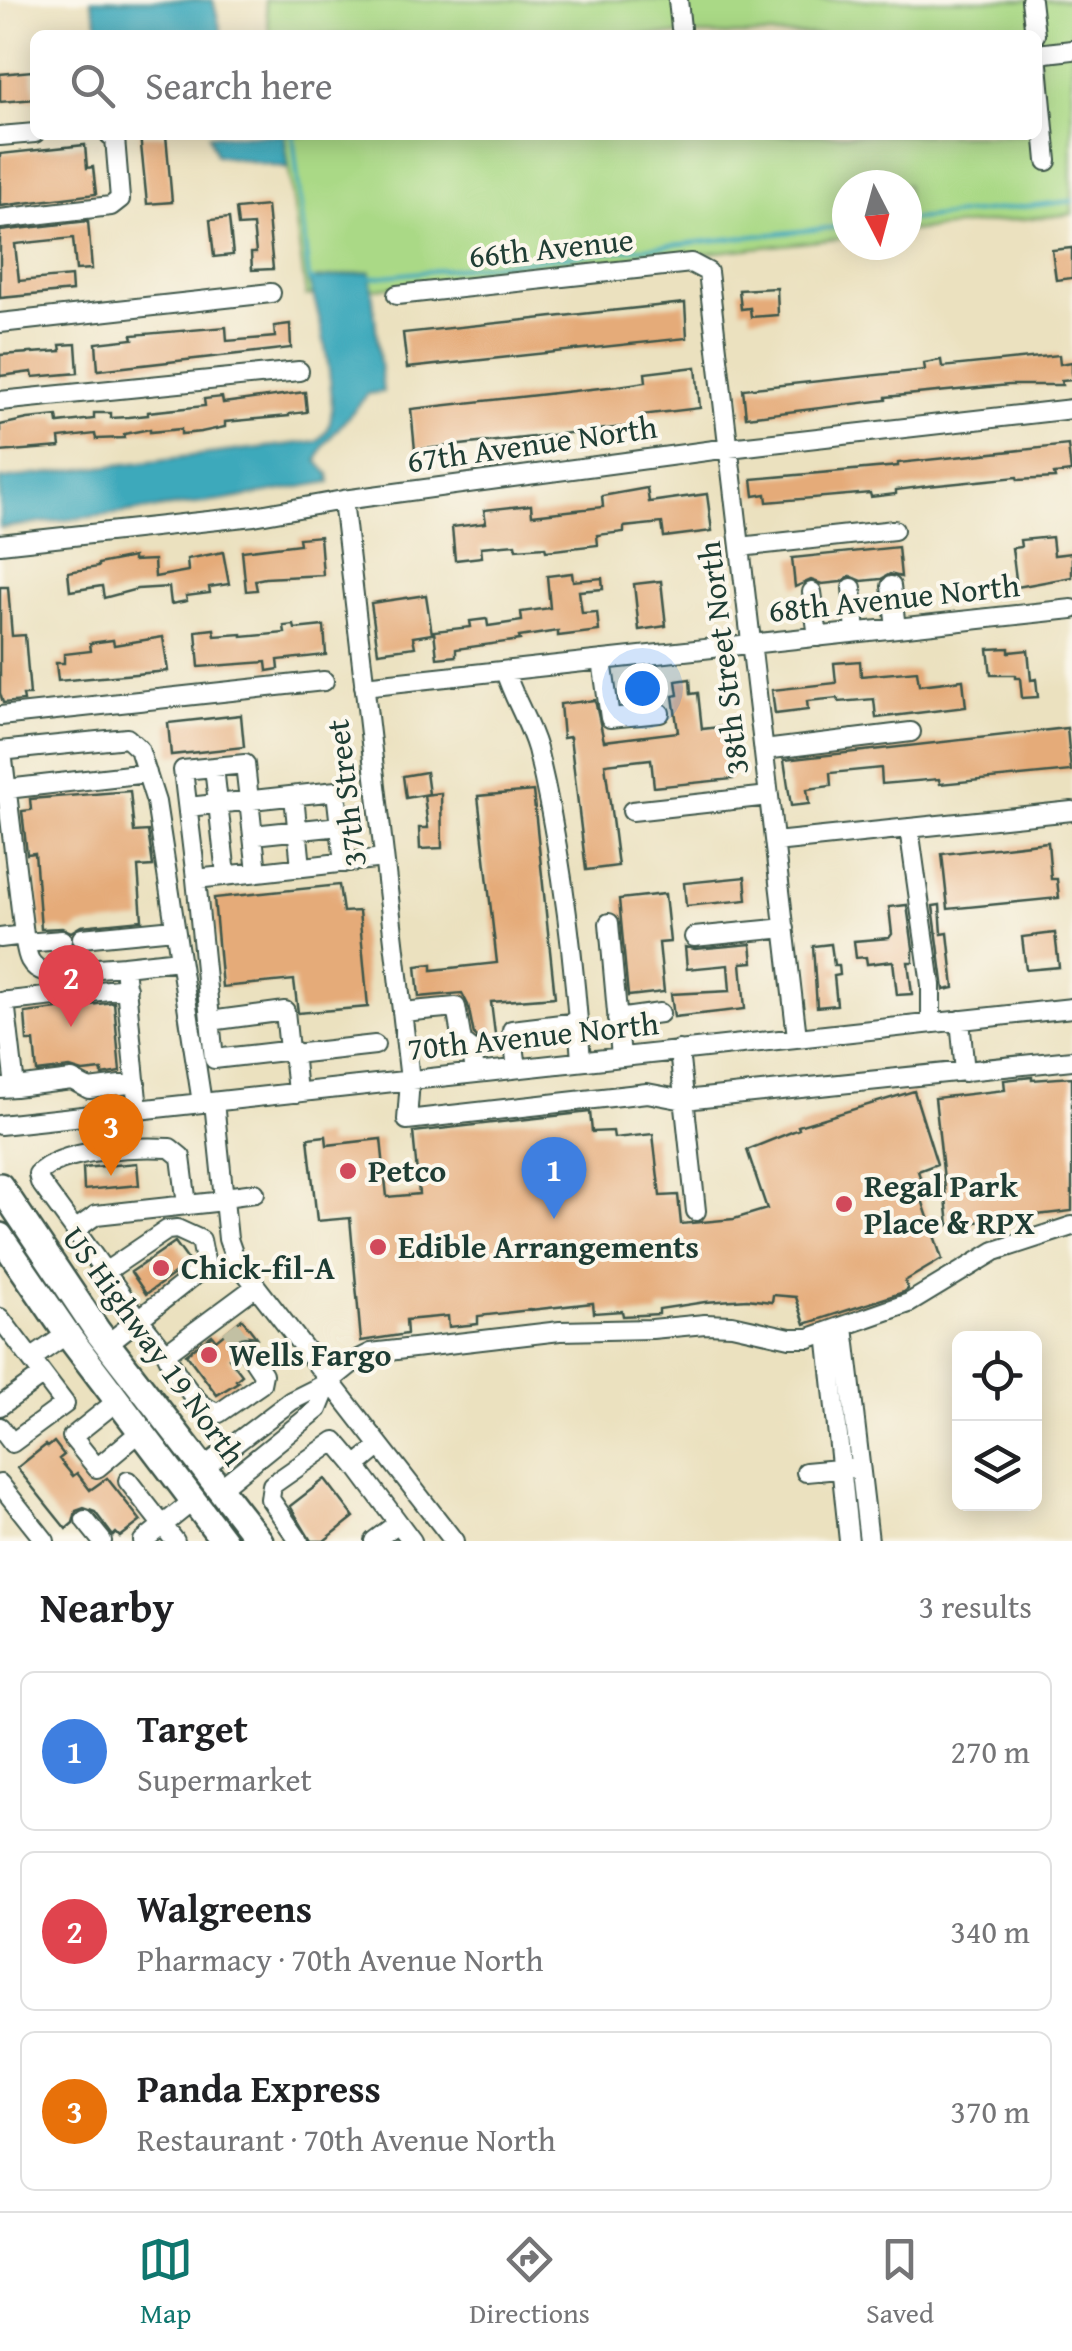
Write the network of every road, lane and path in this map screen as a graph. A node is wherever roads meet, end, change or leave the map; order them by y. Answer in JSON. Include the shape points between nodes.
{"nodes":[{"id":1,"x":678,"y":0,"type":"edge"},
{"id":2,"x":1031,"y":0,"type":"edge"},
{"id":3,"x":682,"y":28,"type":"dead end"},
{"id":4,"x":1034,"y":30,"type":"edge"},
{"id":5,"x":1072,"y":50,"type":"edge"},
{"id":6,"x":1042,"y":52,"type":"edge"},
{"id":7,"x":1042,"y":106,"type":"edge"},
{"id":8,"x":30,"y":133,"type":"edge"},
{"id":9,"x":0,"y":136,"type":"edge"},
{"id":10,"x":116,"y":140,"type":"edge"},
{"id":11,"x":1047,"y":160,"type":"dead end"},
{"id":12,"x":0,"y":220,"type":"edge"},
{"id":13,"x":708,"y":272,"type":"joint"},
{"id":14,"x":271,"y":293,"type":"dead end"},
{"id":15,"x":398,"y":295,"type":"dead end"},
{"id":16,"x":0,"y":324,"type":"edge"},
{"id":17,"x":299,"y":371,"type":"dead end"},
{"id":18,"x":0,"y":402,"type":"edge"},
{"id":19,"x":1072,"y":408,"type":"edge"},
{"id":20,"x":729,"y":448,"type":"junction"},
{"id":21,"x":343,"y":500,"type":"junction"},
{"id":22,"x":894,"y":530,"type":"dead end"},
{"id":23,"x":0,"y":544,"type":"edge"},
{"id":24,"x":740,"y":547,"type":"junction"},
{"id":25,"x":891,"y":586,"type":"dead end"},
{"id":26,"x":852,"y":588,"type":"dead end"},
{"id":27,"x":812,"y":592,"type":"dead end"},
{"id":28,"x":1072,"y":608,"type":"edge"},
{"id":29,"x":896,"y":628,"type":"junction"},
{"id":30,"x":856,"y":632,"type":"junction"},
{"id":31,"x":818,"y":636,"type":"junction"},
{"id":32,"x":752,"y":644,"type":"junction"},
{"id":33,"x":602,"y":660,"type":"junction"},
{"id":34,"x":505,"y":671,"type":"junction"},
{"id":35,"x":324,"y":680,"type":"dead end"},
{"id":36,"x":364,"y":686,"type":"junction"},
{"id":37,"x":660,"y":713,"type":"dead end"},
{"id":38,"x":0,"y":716,"type":"edge"},
{"id":39,"x":911,"y":732,"type":"dead end"},
{"id":40,"x":764,"y":750,"type":"junction"},
{"id":41,"x":1,"y":751,"type":"edge"},
{"id":42,"x":214,"y":767,"type":"junction"},
{"id":43,"x":147,"y":773,"type":"junction"},
{"id":44,"x":7,"y":788,"type":"junction"},
{"id":45,"x":294,"y":796,"type":"junction"},
{"id":46,"x":769,"y":796,"type":"junction"},
{"id":47,"x":249,"y":800,"type":"junction"},
{"id":48,"x":218,"y":804,"type":"junction"},
{"id":49,"x":188,"y":807,"type":"junction"},
{"id":50,"x":632,"y":811,"type":"dead end"},
{"id":51,"x":1072,"y":811,"type":"edge"},
{"id":52,"x":340,"y":826,"type":"junction"},
{"id":53,"x":909,"y":828,"type":"junction"},
{"id":54,"x":297,"y":830,"type":"junction"},
{"id":55,"x":253,"y":834,"type":"junction"},
{"id":56,"x":775,"y":842,"type":"junction"},
{"id":57,"x":384,"y":858,"type":"junction"},
{"id":58,"x":344,"y":863,"type":"junction"},
{"id":59,"x":301,"y":867,"type":"junction"},
{"id":60,"x":257,"y":872,"type":"junction"},
{"id":61,"x":226,"y":875,"type":"junction"},
{"id":62,"x":196,"y":878,"type":"junction"},
{"id":63,"x":608,"y":922,"type":"dead end"},
{"id":64,"x":784,"y":928,"type":"junction"},
{"id":65,"x":174,"y":929,"type":"junction"},
{"id":66,"x":694,"y":937,"type":"dead end"},
{"id":67,"x":0,"y":938,"type":"edge"},
{"id":68,"x":82,"y":938,"type":"dead end"},
{"id":69,"x":25,"y":939,"type":"junction"},
{"id":70,"x":62,"y":940,"type":"dead end"},
{"id":71,"x":179,"y":960,"type":"junction"},
{"id":72,"x":124,"y":966,"type":"junction"},
{"id":73,"x":126,"y":988,"type":"junction"},
{"id":74,"x":3,"y":1001,"type":"edge"},
{"id":75,"x":1072,"y":1008,"type":"edge"},
{"id":76,"x":402,"y":1012,"type":"junction"},
{"id":77,"x":660,"y":1013,"type":"dead end"},
{"id":78,"x":617,"y":1019,"type":"junction"},
{"id":79,"x":960,"y":1020,"type":"junction"},
{"id":80,"x":210,"y":1021,"type":"junction"},
{"id":81,"x":578,"y":1022,"type":"junction"},
{"id":82,"x":931,"y":1023,"type":"junction"},
{"id":83,"x":797,"y":1038,"type":"junction"},
{"id":84,"x":375,"y":1045,"type":"dead end"},
{"id":85,"x":679,"y":1050,"type":"junction"},
{"id":86,"x":291,"y":1052,"type":"junction"},
{"id":87,"x":621,"y":1056,"type":"junction"},
{"id":88,"x":1072,"y":1060,"type":"edge"},
{"id":89,"x":581,"y":1061,"type":"junction"},
{"id":90,"x":516,"y":1068,"type":"junction"},
{"id":91,"x":475,"y":1072,"type":"junction"},
{"id":92,"x":965,"y":1072,"type":"junction"},
{"id":93,"x":410,"y":1080,"type":"junction"},
{"id":94,"x":136,"y":1084,"type":"junction"},
{"id":95,"x":7,"y":1087,"type":"edge"},
{"id":96,"x":297,"y":1092,"type":"junction"},
{"id":97,"x":684,"y":1100,"type":"junction"},
{"id":98,"x":208,"y":1103,"type":"junction"},
{"id":99,"x":138,"y":1110,"type":"junction"},
{"id":100,"x":0,"y":1125,"type":"edge"},
{"id":101,"x":0,"y":1186,"type":"edge"},
{"id":102,"x":255,"y":1193,"type":"dead end"},
{"id":103,"x":224,"y":1199,"type":"junction"},
{"id":104,"x":188,"y":1204,"type":"junction"},
{"id":105,"x":165,"y":1207,"type":"junction"},
{"id":106,"x":696,"y":1211,"type":"dead end"},
{"id":107,"x":69,"y":1223,"type":"junction"},
{"id":108,"x":1072,"y":1226,"type":"edge"},
{"id":109,"x":167,"y":1230,"type":"junction"},
{"id":110,"x":0,"y":1236,"type":"edge"},
{"id":111,"x":105,"y":1272,"type":"junction"},
{"id":112,"x":255,"y":1287,"type":"junction"},
{"id":113,"x":0,"y":1318,"type":"edge"},
{"id":114,"x":138,"y":1319,"type":"junction"},
{"id":115,"x":836,"y":1330,"type":"junction"},
{"id":116,"x":67,"y":1334,"type":"junction"},
{"id":117,"x":107,"y":1344,"type":"junction"},
{"id":118,"x":245,"y":1347,"type":"tunnel mouth"},
{"id":119,"x":166,"y":1353,"type":"junction"},
{"id":120,"x":32,"y":1359,"type":"junction"},
{"id":121,"x":43,"y":1375,"type":"junction"},
{"id":122,"x":330,"y":1382,"type":"junction"},
{"id":123,"x":118,"y":1401,"type":"junction"},
{"id":124,"x":0,"y":1406,"type":"edge"},
{"id":125,"x":0,"y":1428,"type":"edge"},
{"id":126,"x":148,"y":1442,"type":"junction"},
{"id":127,"x":380,"y":1446,"type":"junction"},
{"id":128,"x":356,"y":1466,"type":"junction"},
{"id":129,"x":851,"y":1468,"type":"junction"},
{"id":130,"x":806,"y":1472,"type":"dead end"},
{"id":131,"x":211,"y":1478,"type":"junction"},
{"id":132,"x":128,"y":1481,"type":"dead end"},
{"id":133,"x":0,"y":1484,"type":"edge"},
{"id":134,"x":193,"y":1501,"type":"junction"},
{"id":135,"x":86,"y":1520,"type":"dead end"},
{"id":136,"x":398,"y":1522,"type":"junction"},
{"id":137,"x":163,"y":1526,"type":"junction"},
{"id":138,"x":254,"y":1532,"type":"edge"},
{"id":139,"x":448,"y":1534,"type":"edge"},
{"id":140,"x":45,"y":1541,"type":"edge"},
{"id":141,"x":102,"y":1541,"type":"edge"},
{"id":142,"x":144,"y":1541,"type":"edge"},
{"id":143,"x":175,"y":1541,"type":"edge"},
{"id":144,"x":224,"y":1541,"type":"edge"},
{"id":145,"x":299,"y":1541,"type":"edge"},
{"id":146,"x":374,"y":1541,"type":"edge"},
{"id":147,"x":412,"y":1541,"type":"edge"},
{"id":148,"x":426,"y":1541,"type":"edge"},
{"id":149,"x":849,"y":1541,"type":"edge"},
{"id":150,"x":869,"y":1541,"type":"edge"}],
"edges":[{"from":1,"to":3,"type":"street"},
{"from":2,"to":4,"type":"street"},
{"from":5,"to":6,"type":"street"},
{"from":7,"to":11,"type":"street"},
{"from":8,"to":9,"type":"street"},
{"from":10,"to":12,"type":"street","via":[[120,199],[111,206]]},
{"from":13,"to":15,"type":"street","name":"66th Avenue","via":[[691,262]]},
{"from":13,"to":20,"type":"street","name":"38th Street North"},
{"from":14,"to":16,"type":"street"},
{"from":17,"to":18,"type":"street"},
{"from":19,"to":20,"type":"street","name":"67th Avenue North"},
{"from":20,"to":21,"type":"street","name":"67th Avenue North"},
{"from":20,"to":24,"type":"street","name":"38th Street North"},
{"from":21,"to":23,"type":"street","name":"67th Avenue North"},
{"from":21,"to":36,"type":"street","name":"37th Street"},
{"from":22,"to":24,"type":"street"},
{"from":24,"to":32,"type":"street","name":"38th Street North"},
{"from":25,"to":29,"type":"street"},
{"from":26,"to":30,"type":"street"},
{"from":27,"to":31,"type":"street"},
{"from":28,"to":29,"type":"street","name":"68th Avenue North"},
{"from":29,"to":30,"type":"street","name":"68th Avenue North"},
{"from":30,"to":31,"type":"street","name":"68th Avenue North"},
{"from":31,"to":32,"type":"street","name":"68th Avenue North"},
{"from":32,"to":33,"type":"street","name":"68th Avenue North"},
{"from":32,"to":40,"type":"street","name":"38th Street North"},
{"from":33,"to":34,"type":"street","name":"68th Avenue North"},
{"from":33,"to":37,"type":"street","via":[[610,718]]},
{"from":34,"to":36,"type":"street","name":"68th Avenue North"},
{"from":34,"to":81,"type":"street","via":[[537,750],[555,827]]},
{"from":35,"to":38,"type":"street"},
{"from":36,"to":57,"type":"street","name":"37th Street"},
{"from":39,"to":40,"type":"street"},
{"from":40,"to":46,"type":"street","name":"38th Street North"},
{"from":41,"to":43,"type":"street","via":[[127,738]]},
{"from":41,"to":44,"type":"street"},
{"from":42,"to":47,"type":"street","via":[[245,764]]},
{"from":42,"to":48,"type":"street"},
{"from":42,"to":49,"type":"street","via":[[183,770]]},
{"from":43,"to":44,"type":"street"},
{"from":43,"to":65,"type":"street"},
{"from":44,"to":69,"type":"street"},
{"from":45,"to":47,"type":"street"},
{"from":45,"to":52,"type":"street","via":[[336,792]]},
{"from":45,"to":54,"type":"street"},
{"from":46,"to":50,"type":"street"},
{"from":46,"to":56,"type":"street","name":"38th Street North"},
{"from":47,"to":48,"type":"street"},
{"from":47,"to":55,"type":"street"},
{"from":48,"to":49,"type":"street"},
{"from":48,"to":61,"type":"street"},
{"from":49,"to":62,"type":"street"},
{"from":51,"to":53,"type":"street"},
{"from":52,"to":54,"type":"street"},
{"from":52,"to":58,"type":"street"},
{"from":53,"to":56,"type":"street"},
{"from":53,"to":82,"type":"street"},
{"from":54,"to":55,"type":"street"},
{"from":54,"to":59,"type":"street"},
{"from":55,"to":60,"type":"street"},
{"from":56,"to":64,"type":"street","name":"38th Street North"},
{"from":57,"to":58,"type":"street"},
{"from":57,"to":76,"type":"street","name":"37th Street"},
{"from":58,"to":59,"type":"street"},
{"from":59,"to":60,"type":"street"},
{"from":60,"to":61,"type":"street"},
{"from":61,"to":62,"type":"street"},
{"from":62,"to":80,"type":"street"},
{"from":63,"to":78,"type":"street"},
{"from":64,"to":66,"type":"street"},
{"from":64,"to":83,"type":"street","name":"38th Street North"},
{"from":65,"to":68,"type":"street"},
{"from":65,"to":71,"type":"street"},
{"from":67,"to":69,"type":"street"},
{"from":69,"to":70,"type":"street"},
{"from":69,"to":72,"type":"street","via":[[29,961],[46,972]]},
{"from":71,"to":72,"type":"street"},
{"from":71,"to":98,"type":"street"},
{"from":72,"to":73,"type":"street"},
{"from":73,"to":74,"type":"street"},
{"from":73,"to":94,"type":"street"},
{"from":74,"to":95,"type":"street"},
{"from":75,"to":79,"type":"street","name":"70th Avenue North"},
{"from":76,"to":91,"type":"street","via":[[456,1007]]},
{"from":76,"to":93,"type":"street","name":"37th Street"},
{"from":77,"to":78,"type":"street"},
{"from":78,"to":87,"type":"street"},
{"from":79,"to":82,"type":"street","name":"70th Avenue North"},
{"from":79,"to":92,"type":"street"},
{"from":80,"to":86,"type":"street","via":[[214,1059]]},
{"from":80,"to":86,"type":"street","via":[[285,1011]]},
{"from":81,"to":89,"type":"street"},
{"from":81,"to":90,"type":"street","via":[[512,1030]]},
{"from":82,"to":83,"type":"street","name":"70th Avenue North"},
{"from":83,"to":85,"type":"street","name":"70th Avenue North"},
{"from":84,"to":86,"type":"street"},
{"from":85,"to":87,"type":"street","name":"70th Avenue North"},
{"from":85,"to":97,"type":"street"},
{"from":86,"to":96,"type":"street"},
{"from":87,"to":89,"type":"street","name":"70th Avenue North"},
{"from":88,"to":92,"type":"street"},
{"from":89,"to":90,"type":"street","name":"70th Avenue North"},
{"from":90,"to":91,"type":"street","name":"70th Avenue North"},
{"from":91,"to":93,"type":"street","name":"70th Avenue North"},
{"from":92,"to":97,"type":"street"},
{"from":93,"to":96,"type":"street","name":"70th Avenue North"},
{"from":93,"to":97,"type":"street","name":"37th Street","via":[[407,1120],[648,1093]]},
{"from":94,"to":95,"type":"street","via":[[89,1088],[72,1080]]},
{"from":94,"to":99,"type":"street"},
{"from":96,"to":98,"type":"street","name":"70th Avenue North"},
{"from":97,"to":106,"type":"street"},
{"from":98,"to":99,"type":"street","name":"70th Avenue North"},
{"from":98,"to":103,"type":"street"},
{"from":99,"to":100,"type":"street","name":"70th Avenue North"},
{"from":101,"to":117,"type":"highway","name":"US Highway 19 North"},
{"from":102,"to":103,"type":"street"},
{"from":103,"to":104,"type":"street"},
{"from":103,"to":112,"type":"street","via":[[235,1259]]},
{"from":104,"to":105,"type":"street"},
{"from":104,"to":107,"type":"street","via":[[180,1158],[170,1148],[67,1156],[38,1174]]},
{"from":105,"to":107,"type":"street"},
{"from":105,"to":109,"type":"street"},
{"from":107,"to":111,"type":"street"},
{"from":108,"to":115,"type":"street","via":[[995,1251],[909,1303]]},
{"from":109,"to":111,"type":"street"},
{"from":109,"to":114,"type":"street","via":[[202,1240],[206,1266]]},
{"from":110,"to":116,"type":"highway","name":"US Highway 19 North"},
{"from":111,"to":114,"type":"street"},
{"from":112,"to":119,"type":"street","via":[[225,1320]]},
{"from":112,"to":122,"type":"street"},
{"from":113,"to":120,"type":"street"},
{"from":114,"to":117,"type":"street"},
{"from":114,"to":119,"type":"street"},
{"from":115,"to":122,"type":"street","via":[[790,1338],[705,1324],[560,1332],[371,1354]]},
{"from":115,"to":129,"type":"street"},
{"from":116,"to":120,"type":"street"},
{"from":116,"to":123,"type":"highway","name":"US Highway 19 North"},
{"from":117,"to":131,"type":"highway","name":"US Highway 19 North"},
{"from":118,"to":119,"type":"street","via":[[264,1374],[261,1384],[219,1413],[208,1411]]},
{"from":120,"to":121,"type":"street"},
{"from":121,"to":124,"type":"street"},
{"from":121,"to":125,"type":"street","via":[[65,1404],[12,1443]]},
{"from":122,"to":127,"type":"street"},
{"from":122,"to":131,"type":"street","via":[[290,1401]]},
{"from":122,"to":131,"type":"street","via":[[318,1408]]},
{"from":123,"to":126,"type":"highway","name":"US Highway 19 North"},
{"from":123,"to":126,"type":"street","via":[[72,1437],[97,1468]]},
{"from":126,"to":131,"type":"highway","via":[[187,1474]]},
{"from":126,"to":134,"type":"highway","name":"US Highway 19 North"},
{"from":127,"to":128,"type":"street"},
{"from":127,"to":139,"type":"street"},
{"from":128,"to":136,"type":"street"},
{"from":128,"to":145,"type":"street","via":[[336,1440],[272,1485],[270,1499]]},
{"from":129,"to":130,"type":"street"},
{"from":129,"to":149,"type":"street"},
{"from":129,"to":150,"type":"street"},
{"from":131,"to":138,"type":"highway","name":"US Highway 19 North"},
{"from":132,"to":137,"type":"street"},
{"from":133,"to":140,"type":"street"},
{"from":134,"to":137,"type":"street"},
{"from":134,"to":138,"type":"highway","via":[[221,1507]]},
{"from":134,"to":144,"type":"highway","name":"US Highway 19 North"},
{"from":135,"to":141,"type":"street"},
{"from":136,"to":146,"type":"street"},
{"from":136,"to":147,"type":"street"},
{"from":137,"to":142,"type":"street"},
{"from":137,"to":143,"type":"street"},
{"from":139,"to":148,"type":"street"}]}
